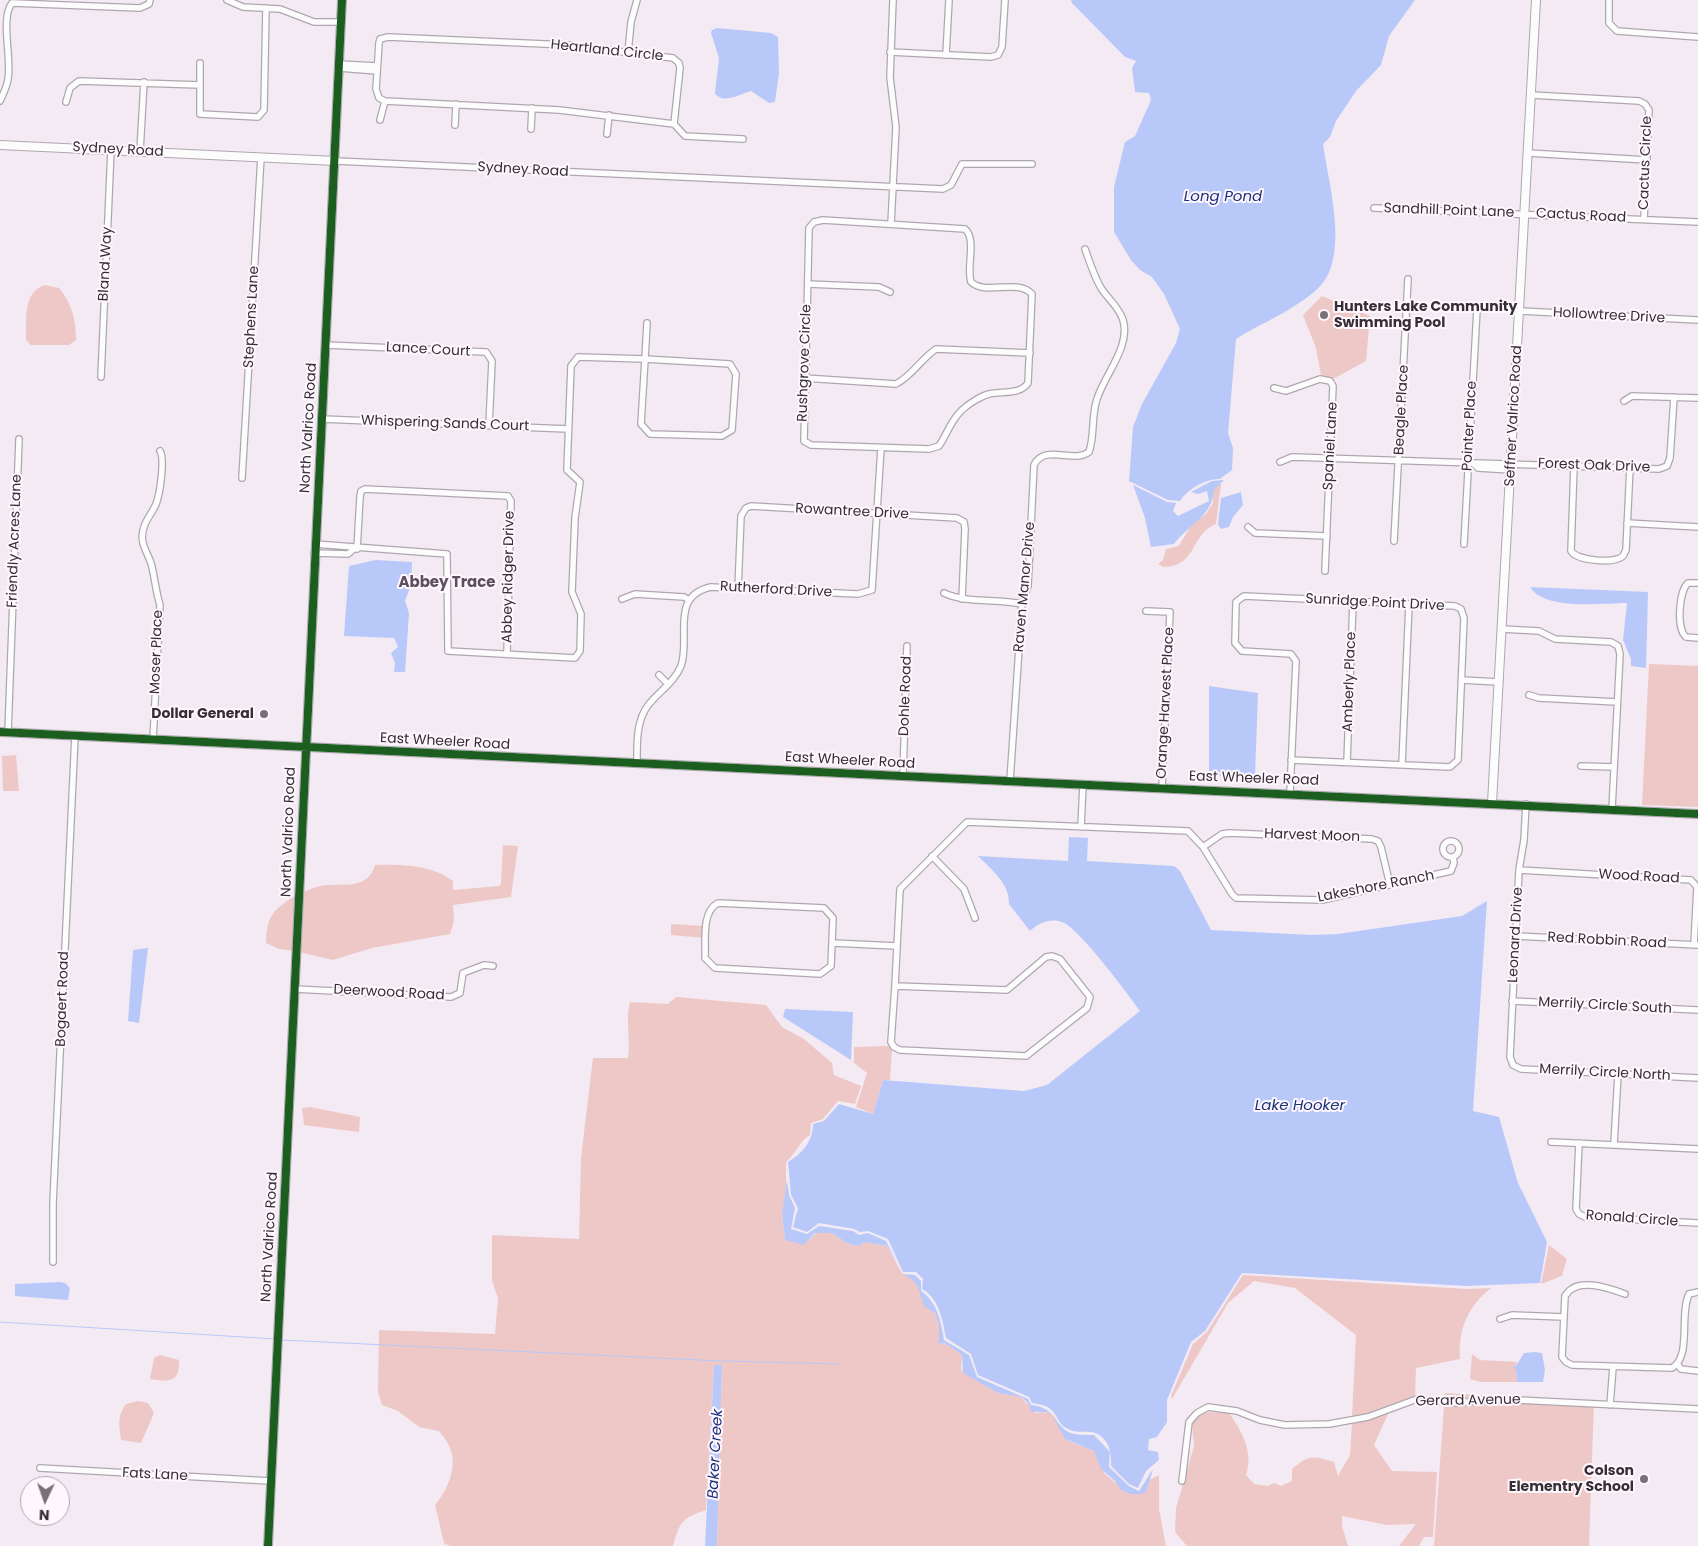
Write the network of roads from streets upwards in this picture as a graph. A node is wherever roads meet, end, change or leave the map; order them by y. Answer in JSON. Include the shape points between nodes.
{"nodes":[{"id":1,"x":150,"y":0,"type":"edge"},
{"id":2,"x":227,"y":0,"type":"edge"},
{"id":3,"x":342,"y":0,"type":"edge"},
{"id":4,"x":637,"y":0,"type":"edge"},
{"id":5,"x":893,"y":0,"type":"edge"},
{"id":6,"x":948,"y":0,"type":"edge"},
{"id":7,"x":1005,"y":0,"type":"edge"},
{"id":8,"x":1536,"y":0,"type":"edge"},
{"id":9,"x":1609,"y":0,"type":"edge"},
{"id":10,"x":79,"y":3,"type":"edge"},
{"id":11,"x":266,"y":8,"type":"junction"},
{"id":12,"x":341,"y":22,"type":"junction"},
{"id":13,"x":1698,"y":37,"type":"edge"},
{"id":14,"x":890,"y":52,"type":"junction"},
{"id":15,"x":628,"y":53,"type":"junction"},
{"id":16,"x":946,"y":55,"type":"junction"},
{"id":17,"x":200,"y":64,"type":"dead end"},
{"id":18,"x":339,"y":66,"type":"junction"},
{"id":19,"x":377,"y":69,"type":"junction"},
{"id":20,"x":144,"y":82,"type":"junction"},
{"id":21,"x":200,"y":85,"type":"junction"},
{"id":22,"x":1531,"y":95,"type":"junction"},
{"id":23,"x":0,"y":101,"type":"edge"},
{"id":24,"x":385,"y":101,"type":"junction"},
{"id":25,"x":66,"y":102,"type":"dead end"},
{"id":26,"x":456,"y":104,"type":"junction"},
{"id":27,"x":532,"y":108,"type":"junction"},
{"id":28,"x":609,"y":116,"type":"junction"},
{"id":29,"x":380,"y":120,"type":"dead end"},
{"id":30,"x":674,"y":124,"type":"junction"},
{"id":31,"x":455,"y":125,"type":"dead end"},
{"id":32,"x":531,"y":129,"type":"dead end"},
{"id":33,"x":607,"y":134,"type":"dead end"},
{"id":34,"x":743,"y":139,"type":"dead end"},
{"id":35,"x":0,"y":145,"type":"edge"},
{"id":36,"x":111,"y":150,"type":"junction"},
{"id":37,"x":140,"y":151,"type":"junction"},
{"id":38,"x":1528,"y":154,"type":"junction"},
{"id":39,"x":261,"y":157,"type":"junction"},
{"id":40,"x":1647,"y":160,"type":"junction"},
{"id":41,"x":336,"y":161,"type":"junction"},
{"id":42,"x":1032,"y":164,"type":"dead end"},
{"id":43,"x":893,"y":186,"type":"junction"},
{"id":44,"x":1374,"y":208,"type":"dead end"},
{"id":45,"x":1525,"y":213,"type":"junction"},
{"id":46,"x":1644,"y":219,"type":"junction"},
{"id":47,"x":1698,"y":222,"type":"edge"},
{"id":48,"x":891,"y":224,"type":"junction"},
{"id":49,"x":1085,"y":249,"type":"dead end"},
{"id":50,"x":1408,"y":279,"type":"dead end"},
{"id":51,"x":808,"y":284,"type":"junction"},
{"id":52,"x":890,"y":292,"type":"dead end"},
{"id":53,"x":1477,"y":309,"type":"dead end"},
{"id":54,"x":1520,"y":311,"type":"junction"},
{"id":55,"x":1698,"y":320,"type":"edge"},
{"id":56,"x":647,"y":323,"type":"dead end"},
{"id":57,"x":326,"y":344,"type":"junction"},
{"id":58,"x":1030,"y":353,"type":"junction"},
{"id":59,"x":645,"y":359,"type":"junction"},
{"id":60,"x":101,"y":377,"type":"dead end"},
{"id":61,"x":804,"y":378,"type":"junction"},
{"id":62,"x":1274,"y":388,"type":"dead end"},
{"id":63,"x":1674,"y":397,"type":"junction"},
{"id":64,"x":1698,"y":398,"type":"edge"},
{"id":65,"x":1624,"y":400,"type":"dead end"},
{"id":66,"x":322,"y":418,"type":"junction"},
{"id":67,"x":489,"y":425,"type":"junction"},
{"id":68,"x":568,"y":429,"type":"junction"},
{"id":69,"x":19,"y":439,"type":"dead end"},
{"id":70,"x":881,"y":448,"type":"junction"},
{"id":71,"x":160,"y":451,"type":"dead end"},
{"id":72,"x":1330,"y":458,"type":"junction"},
{"id":73,"x":1399,"y":461,"type":"junction"},
{"id":74,"x":1280,"y":462,"type":"dead end"},
{"id":75,"x":1471,"y":464,"type":"junction"},
{"id":76,"x":1574,"y":466,"type":"junction"},
{"id":77,"x":1511,"y":467,"type":"junction"},
{"id":78,"x":1630,"y":467,"type":"junction"},
{"id":79,"x":242,"y":478,"type":"dead end"},
{"id":80,"x":878,"y":512,"type":"junction"},
{"id":81,"x":1627,"y":523,"type":"junction"},
{"id":82,"x":1248,"y":527,"type":"dead end"},
{"id":83,"x":1698,"y":527,"type":"edge"},
{"id":84,"x":1327,"y":536,"type":"junction"},
{"id":85,"x":1394,"y":542,"type":"dead end"},
{"id":86,"x":315,"y":544,"type":"junction"},
{"id":87,"x":1464,"y":544,"type":"dead end"},
{"id":88,"x":338,"y":546,"type":"junction"},
{"id":89,"x":356,"y":549,"type":"junction"},
{"id":90,"x":314,"y":553,"type":"junction"},
{"id":91,"x":338,"y":554,"type":"junction"},
{"id":92,"x":1325,"y":571,"type":"dead end"},
{"id":93,"x":1698,"y":583,"type":"edge"},
{"id":94,"x":738,"y":589,"type":"junction"},
{"id":95,"x":944,"y":593,"type":"dead end"},
{"id":96,"x":622,"y":599,"type":"dead end"},
{"id":97,"x":962,"y":599,"type":"junction"},
{"id":98,"x":689,"y":600,"type":"junction"},
{"id":99,"x":1353,"y":602,"type":"junction"},
{"id":100,"x":1022,"y":604,"type":"junction"},
{"id":101,"x":1409,"y":604,"type":"junction"},
{"id":102,"x":1146,"y":611,"type":"dead end"},
{"id":103,"x":1502,"y":629,"type":"junction"},
{"id":104,"x":1698,"y":638,"type":"edge"},
{"id":105,"x":907,"y":646,"type":"dead end"},
{"id":106,"x":507,"y":654,"type":"junction"},
{"id":107,"x":659,"y":675,"type":"dead end"},
{"id":108,"x":1462,"y":680,"type":"junction"},
{"id":109,"x":1498,"y":682,"type":"junction"},
{"id":110,"x":668,"y":684,"type":"junction"},
{"id":111,"x":1529,"y":694,"type":"dead end"},
{"id":112,"x":1618,"y":702,"type":"junction"},
{"id":113,"x":4,"y":732,"type":"edge"},
{"id":114,"x":75,"y":736,"type":"junction"},
{"id":115,"x":153,"y":740,"type":"junction"},
{"id":116,"x":305,"y":748,"type":"junction"},
{"id":117,"x":1291,"y":760,"type":"junction"},
{"id":118,"x":1347,"y":762,"type":"junction"},
{"id":119,"x":636,"y":763,"type":"junction"},
{"id":120,"x":1402,"y":764,"type":"junction"},
{"id":121,"x":1581,"y":766,"type":"dead end"},
{"id":122,"x":1614,"y":767,"type":"junction"},
{"id":123,"x":903,"y":776,"type":"junction"},
{"id":124,"x":1010,"y":781,"type":"junction"},
{"id":125,"x":1083,"y":785,"type":"junction"},
{"id":126,"x":1162,"y":788,"type":"junction"},
{"id":127,"x":1290,"y":792,"type":"junction"},
{"id":128,"x":1492,"y":803,"type":"junction"},
{"id":129,"x":1526,"y":804,"type":"junction"},
{"id":130,"x":1612,"y":809,"type":"junction"},
{"id":131,"x":1698,"y":814,"type":"edge"},
{"id":132,"x":1081,"y":826,"type":"junction"},
{"id":133,"x":1202,"y":847,"type":"junction"},
{"id":134,"x":932,"y":856,"type":"junction"},
{"id":135,"x":1453,"y":857,"type":"dead end"},
{"id":136,"x":1519,"y":870,"type":"junction"},
{"id":137,"x":1390,"y":885,"type":"junction"},
{"id":138,"x":975,"y":918,"type":"dead end"},
{"id":139,"x":1516,"y":936,"type":"junction"},
{"id":140,"x":833,"y":943,"type":"junction"},
{"id":141,"x":1696,"y":945,"type":"edge"},
{"id":142,"x":896,"y":946,"type":"junction"},
{"id":143,"x":493,"y":966,"type":"dead end"},
{"id":144,"x":895,"y":986,"type":"junction"},
{"id":145,"x":295,"y":989,"type":"junction"},
{"id":146,"x":1512,"y":1001,"type":"junction"},
{"id":147,"x":1698,"y":1010,"type":"edge"},
{"id":148,"x":1513,"y":1065,"type":"joint"},
{"id":149,"x":1618,"y":1074,"type":"junction"},
{"id":150,"x":1698,"y":1078,"type":"edge"},
{"id":151,"x":1551,"y":1142,"type":"dead end"},
{"id":152,"x":1579,"y":1143,"type":"junction"},
{"id":153,"x":1614,"y":1144,"type":"junction"},
{"id":154,"x":1698,"y":1148,"type":"edge"},
{"id":155,"x":1698,"y":1223,"type":"edge"},
{"id":156,"x":53,"y":1262,"type":"dead end"},
{"id":157,"x":1698,"y":1292,"type":"edge"},
{"id":158,"x":1625,"y":1294,"type":"dead end"},
{"id":159,"x":1564,"y":1317,"type":"junction"},
{"id":160,"x":1500,"y":1319,"type":"dead end"},
{"id":161,"x":1678,"y":1365,"type":"junction"},
{"id":162,"x":1612,"y":1367,"type":"junction"},
{"id":163,"x":1698,"y":1371,"type":"edge"},
{"id":164,"x":1610,"y":1405,"type":"junction"},
{"id":165,"x":1698,"y":1409,"type":"edge"},
{"id":166,"x":40,"y":1468,"type":"dead end"},
{"id":167,"x":270,"y":1481,"type":"junction"},
{"id":168,"x":1182,"y":1481,"type":"dead end"},
{"id":169,"x":268,"y":1546,"type":"edge"}],
"edges":[{"from":1,"to":10,"type":"street","via":[[140,8]]},
{"from":2,"to":11,"type":"street","via":[[243,7]]},
{"from":3,"to":12,"type":"street","name":"North Valrico Road"},
{"from":4,"to":15,"type":"street"},
{"from":5,"to":14,"type":"street"},
{"from":6,"to":16,"type":"street"},
{"from":7,"to":16,"type":"street","via":[[1002,47],[998,55]]},
{"from":8,"to":22,"type":"street","name":"Seffner Valrico Road"},
{"from":9,"to":13,"type":"street","via":[[1609,22],[1617,32]]},
{"from":10,"to":23,"type":"street","via":[[18,2],[8,8],[5,36],[9,55],[8,80]]},
{"from":11,"to":12,"type":"street","via":[[280,9],[314,22]]},
{"from":11,"to":21,"type":"street","via":[[264,110],[258,117],[200,114]]},
{"from":12,"to":18,"type":"street","name":"North Valrico Road"},
{"from":14,"to":16,"type":"street"},
{"from":14,"to":43,"type":"street","via":[[896,127]]},
{"from":15,"to":19,"type":"street","name":"Heartland Circle","via":[[567,45],[388,37],[380,39]]},
{"from":15,"to":30,"type":"street","name":"Heartland Circle","via":[[673,58],[679,62]]},
{"from":17,"to":21,"type":"street"},
{"from":18,"to":19,"type":"street"},
{"from":18,"to":41,"type":"street","name":"North Valrico Road"},
{"from":19,"to":24,"type":"street","name":"Heartland Circle","via":[[378,98]]},
{"from":20,"to":21,"type":"street"},
{"from":20,"to":25,"type":"street","via":[[79,81],[70,88]]},
{"from":20,"to":37,"type":"street"},
{"from":22,"to":38,"type":"street","name":"Seffner Valrico Road"},
{"from":22,"to":40,"type":"street","name":"Cactus Circle","via":[[1642,102],[1649,110]]},
{"from":24,"to":26,"type":"street"},
{"from":24,"to":29,"type":"street"},
{"from":26,"to":27,"type":"street"},
{"from":26,"to":31,"type":"street"},
{"from":27,"to":28,"type":"street"},
{"from":27,"to":32,"type":"street"},
{"from":28,"to":30,"type":"street"},
{"from":28,"to":33,"type":"street"},
{"from":30,"to":34,"type":"street","via":[[685,136]]},
{"from":35,"to":36,"type":"street","name":"Sydney Road"},
{"from":36,"to":37,"type":"street","name":"Sydney Road"},
{"from":36,"to":60,"type":"street","name":"Bland Way"},
{"from":37,"to":39,"type":"street","name":"Sydney Road"},
{"from":38,"to":40,"type":"street"},
{"from":38,"to":45,"type":"street","name":"Seffner Valrico Road"},
{"from":39,"to":41,"type":"street","name":"Sydney Road"},
{"from":39,"to":79,"type":"street","name":"Stephens Lane"},
{"from":40,"to":46,"type":"street","name":"Cactus Circle"},
{"from":41,"to":43,"type":"street","name":"Sydney Road"},
{"from":41,"to":57,"type":"street","name":"North Valrico Road"},
{"from":42,"to":43,"type":"street","name":"Sydney Road","via":[[969,162],[962,164],[951,185],[943,189]]},
{"from":43,"to":48,"type":"street"},
{"from":44,"to":45,"type":"street","name":"Sandhill Point Lane"},
{"from":45,"to":46,"type":"street","name":"Cactus Road"},
{"from":45,"to":54,"type":"street","name":"Seffner Valrico Road"},
{"from":46,"to":47,"type":"street","name":"Cactus Road"},
{"from":48,"to":51,"type":"street","name":"Rushgrove Circle","via":[[814,222],[810,228]]},
{"from":48,"to":58,"type":"street","name":"Rushgrove Circle","via":[[965,228],[970,236],[971,282],[978,286],[1023,288],[1032,294]]},
{"from":49,"to":100,"type":"street","name":"Raven Manor Drive","via":[[1102,290],[1120,312],[1125,331],[1093,414],[1090,452],[1080,456],[1043,454],[1034,464],[1028,586]]},
{"from":50,"to":73,"type":"street","name":"Beagle Place"},
{"from":51,"to":52,"type":"street","via":[[879,287]]},
{"from":51,"to":61,"type":"street","name":"Rushgrove Circle"},
{"from":53,"to":75,"type":"street","name":"Pointer Place"},
{"from":54,"to":55,"type":"street","name":"Hollowtree Drive"},
{"from":54,"to":77,"type":"street","name":"Seffner Valrico Road"},
{"from":56,"to":59,"type":"street"},
{"from":57,"to":66,"type":"street","name":"North Valrico Road"},
{"from":57,"to":67,"type":"street","name":"Lance Court","via":[[486,352],[492,361]]},
{"from":58,"to":61,"type":"street","via":[[936,349],[896,384]]},
{"from":58,"to":70,"type":"street","name":"Rushgrove Circle","via":[[1025,388],[986,394],[962,409],[939,446]]},
{"from":59,"to":59,"type":"street","via":[[730,364],[736,374],[732,430],[722,436],[650,434],[641,424]]},
{"from":59,"to":68,"type":"street","via":[[578,357],[571,366]]},
{"from":61,"to":70,"type":"street","name":"Rushgrove Circle","via":[[804,441],[811,445]]},
{"from":62,"to":72,"type":"street","name":"Spaniel Lane","via":[[1286,392],[1320,378],[1330,381],[1334,390]]},
{"from":63,"to":64,"type":"street"},
{"from":63,"to":65,"type":"street","via":[[1632,396]]},
{"from":63,"to":78,"type":"street","name":"Forest Oak Drive","via":[[1667,466],[1659,469]]},
{"from":66,"to":67,"type":"street","name":"Whispering Sands Court"},
{"from":66,"to":86,"type":"street","name":"North Valrico Road"},
{"from":67,"to":68,"type":"street","name":"Whispering Sands Court"},
{"from":68,"to":106,"type":"street","via":[[568,472],[580,482],[572,592],[581,611],[580,651],[575,658]]},
{"from":69,"to":113,"type":"street","name":"Friendly Acres Lane"},
{"from":70,"to":80,"type":"street","name":"Rutherford Drive"},
{"from":71,"to":115,"type":"street","name":"Moser Place","via":[[163,463],[157,500],[142,538],[160,605]]},
{"from":72,"to":73,"type":"street","name":"Forest Oak Drive"},
{"from":72,"to":74,"type":"street","name":"Forest Oak Drive","via":[[1292,457]]},
{"from":72,"to":84,"type":"street","name":"Spaniel Lane"},
{"from":73,"to":75,"type":"street","name":"Forest Oak Drive"},
{"from":73,"to":85,"type":"street","name":"Beagle Place"},
{"from":75,"to":77,"type":"street","name":"Forest Oak Drive","via":[[1478,468]]},
{"from":75,"to":87,"type":"street","name":"Pointer Place"},
{"from":76,"to":77,"type":"street","name":"Forest Oak Drive"},
{"from":76,"to":78,"type":"street","name":"Forest Oak Drive"},
{"from":76,"to":81,"type":"street","via":[[1570,547],[1573,554],[1580,558],[1621,559],[1625,553]]},
{"from":77,"to":103,"type":"street","name":"Seffner Valrico Road"},
{"from":78,"to":81,"type":"street"},
{"from":80,"to":94,"type":"street","name":"Rutherford Drive","via":[[874,580],[868,593]]},
{"from":80,"to":94,"type":"street","name":"Rowantree Drive","via":[[746,508],[741,516]]},
{"from":80,"to":97,"type":"street","name":"Rowantree Drive","via":[[957,518],[964,522]]},
{"from":81,"to":83,"type":"street"},
{"from":82,"to":84,"type":"street","via":[[1255,533]]},
{"from":84,"to":92,"type":"street","name":"Spaniel Lane"},
{"from":86,"to":88,"type":"street"},
{"from":86,"to":90,"type":"street","name":"North Valrico Road"},
{"from":88,"to":89,"type":"street"},
{"from":88,"to":91,"type":"street"},
{"from":89,"to":91,"type":"street","via":[[348,554]]},
{"from":89,"to":106,"type":"street","via":[[447,554],[448,651]]},
{"from":89,"to":106,"type":"street","name":"Abbey Ridger Drive","via":[[360,497],[365,488],[508,496],[511,501]]},
{"from":90,"to":91,"type":"street"},
{"from":90,"to":116,"type":"street","name":"North Valrico Road"},
{"from":93,"to":104,"type":"street","via":[[1688,584],[1682,592],[1680,628],[1686,637]]},
{"from":94,"to":98,"type":"street","name":"Rutherford Drive","via":[[703,589]]},
{"from":95,"to":97,"type":"street"},
{"from":96,"to":98,"type":"street","via":[[635,594]]},
{"from":97,"to":100,"type":"street"},
{"from":98,"to":110,"type":"street","via":[[684,614],[682,663]]},
{"from":99,"to":101,"type":"street","name":"Sunridge Point Drive"},
{"from":99,"to":117,"type":"street","name":"Sunridge Point Drive","via":[[1244,596],[1236,602],[1235,643],[1242,651],[1291,654],[1296,661]]},
{"from":99,"to":118,"type":"street","name":"Amberly Place"},
{"from":100,"to":124,"type":"street","name":"Raven Manor Drive"},
{"from":101,"to":108,"type":"street","name":"Sunridge Point Drive","via":[[1455,606],[1463,612]]},
{"from":101,"to":120,"type":"street"},
{"from":102,"to":126,"type":"street","name":"Orange Harvest Place","via":[[1170,612]]},
{"from":103,"to":109,"type":"street","name":"Seffner Valrico Road"},
{"from":103,"to":112,"type":"street","via":[[1539,631],[1555,639],[1615,644],[1620,654]]},
{"from":105,"to":123,"type":"street","name":"Dohle Road"},
{"from":107,"to":110,"type":"street"},
{"from":108,"to":109,"type":"street"},
{"from":108,"to":120,"type":"street","name":"Sunridge Point Drive","via":[[1458,760],[1450,767]]},
{"from":109,"to":128,"type":"street","name":"Seffner Valrico Road"},
{"from":110,"to":119,"type":"street","via":[[648,705],[640,722]]},
{"from":111,"to":112,"type":"street","via":[[1539,698]]},
{"from":112,"to":122,"type":"street"},
{"from":113,"to":114,"type":"street","name":"East Wheeler Road"},
{"from":114,"to":115,"type":"street","name":"East Wheeler Road"},
{"from":114,"to":156,"type":"street","name":"Bogaert Road","via":[[52,1203]]},
{"from":115,"to":116,"type":"street","name":"East Wheeler Road"},
{"from":116,"to":119,"type":"street","name":"East Wheeler Road"},
{"from":116,"to":145,"type":"street","name":"North Valrico Road"},
{"from":117,"to":118,"type":"street","name":"Sunridge Point Drive"},
{"from":117,"to":127,"type":"street","name":"Sunridge Point Drive"},
{"from":118,"to":120,"type":"street","name":"Sunridge Point Drive"},
{"from":119,"to":123,"type":"street","name":"East Wheeler Road"},
{"from":121,"to":122,"type":"street"},
{"from":122,"to":130,"type":"street"},
{"from":123,"to":124,"type":"street","name":"East Wheeler Road"},
{"from":124,"to":125,"type":"street","name":"East Wheeler Road"},
{"from":125,"to":126,"type":"street","name":"East Wheeler Road"},
{"from":125,"to":132,"type":"street"},
{"from":126,"to":127,"type":"street","name":"East Wheeler Road"},
{"from":127,"to":128,"type":"street","name":"East Wheeler Road"},
{"from":128,"to":129,"type":"street","name":"East Wheeler Road"},
{"from":129,"to":130,"type":"street","name":"East Wheeler Road"},
{"from":129,"to":136,"type":"street","name":"Leonard Drive"},
{"from":130,"to":131,"type":"street","name":"East Wheeler Road"},
{"from":132,"to":133,"type":"street","name":"Lakeshore Ranch","via":[[1188,831]]},
{"from":132,"to":134,"type":"street","name":"Lakeshore Ranch","via":[[967,822]]},
{"from":133,"to":137,"type":"street","name":"Lakeshore Ranch","via":[[1236,898],[1322,900]]},
{"from":133,"to":137,"type":"street","name":"Harvest Moon","via":[[1222,834],[1230,833],[1372,839],[1381,847]]},
{"from":134,"to":138,"type":"street","via":[[964,889]]},
{"from":134,"to":142,"type":"street","name":"Lakeshore Ranch","via":[[900,889]]},
{"from":135,"to":137,"type":"street","name":"Lakeshore Ranch","via":[[1451,871]]},
{"from":136,"to":139,"type":"street","name":"Leonard Drive"},
{"from":136,"to":141,"type":"street","name":"Wood Road","via":[[1692,880],[1697,887]]},
{"from":139,"to":141,"type":"street","name":"Red Robbin Road"},
{"from":139,"to":146,"type":"street","name":"Leonard Drive"},
{"from":140,"to":140,"type":"street","via":[[833,918],[824,908],[718,903],[710,907],[707,914],[706,958],[715,968],[820,974],[831,966]]},
{"from":140,"to":142,"type":"street"},
{"from":142,"to":144,"type":"street","name":"Lakeshore Ranch"},
{"from":143,"to":145,"type":"street","name":"Deerwood Road","via":[[484,965],[463,973],[460,992],[451,997]]},
{"from":144,"to":144,"type":"street","name":"Lakeshore Ranch","via":[[891,1042],[900,1050],[1026,1056],[1087,1008],[1090,997],[1060,959],[1052,956],[1046,957],[1007,990]]},
{"from":145,"to":167,"type":"street","name":"North Valrico Road"},
{"from":146,"to":147,"type":"street","name":"Merrily Circle South"},
{"from":146,"to":148,"type":"street","name":"Leonard Drive","via":[[1510,1057]]},
{"from":148,"to":149,"type":"street","name":"Merrily Circle North","via":[[1521,1069]]},
{"from":149,"to":150,"type":"street","name":"Merrily Circle North"},
{"from":149,"to":153,"type":"street"},
{"from":151,"to":152,"type":"street"},
{"from":152,"to":153,"type":"street"},
{"from":152,"to":155,"type":"street","name":"Ronald Circle","via":[[1576,1209],[1579,1214],[1585,1217]]},
{"from":153,"to":154,"type":"street"},
{"from":157,"to":161,"type":"street","via":[[1689,1294],[1685,1303],[1682,1356]]},
{"from":158,"to":159,"type":"street","via":[[1607,1288],[1578,1285],[1569,1289],[1565,1296]]},
{"from":159,"to":160,"type":"street","via":[[1512,1314]]},
{"from":159,"to":162,"type":"street","via":[[1562,1357],[1566,1362]]},
{"from":161,"to":162,"type":"street","via":[[1665,1370]]},
{"from":161,"to":163,"type":"street","via":[[1681,1369]]},
{"from":162,"to":164,"type":"street"},
{"from":164,"to":165,"type":"street","name":"Gerard Avenue"},
{"from":164,"to":168,"type":"street","name":"Gerard Avenue","via":[[1498,1399],[1457,1403],[1417,1399],[1368,1417],[1329,1424],[1285,1425],[1237,1411],[1208,1407],[1190,1422]]},
{"from":166,"to":167,"type":"street","name":"Fats Lane"},
{"from":167,"to":169,"type":"street","name":"North Valrico Road"}]}
